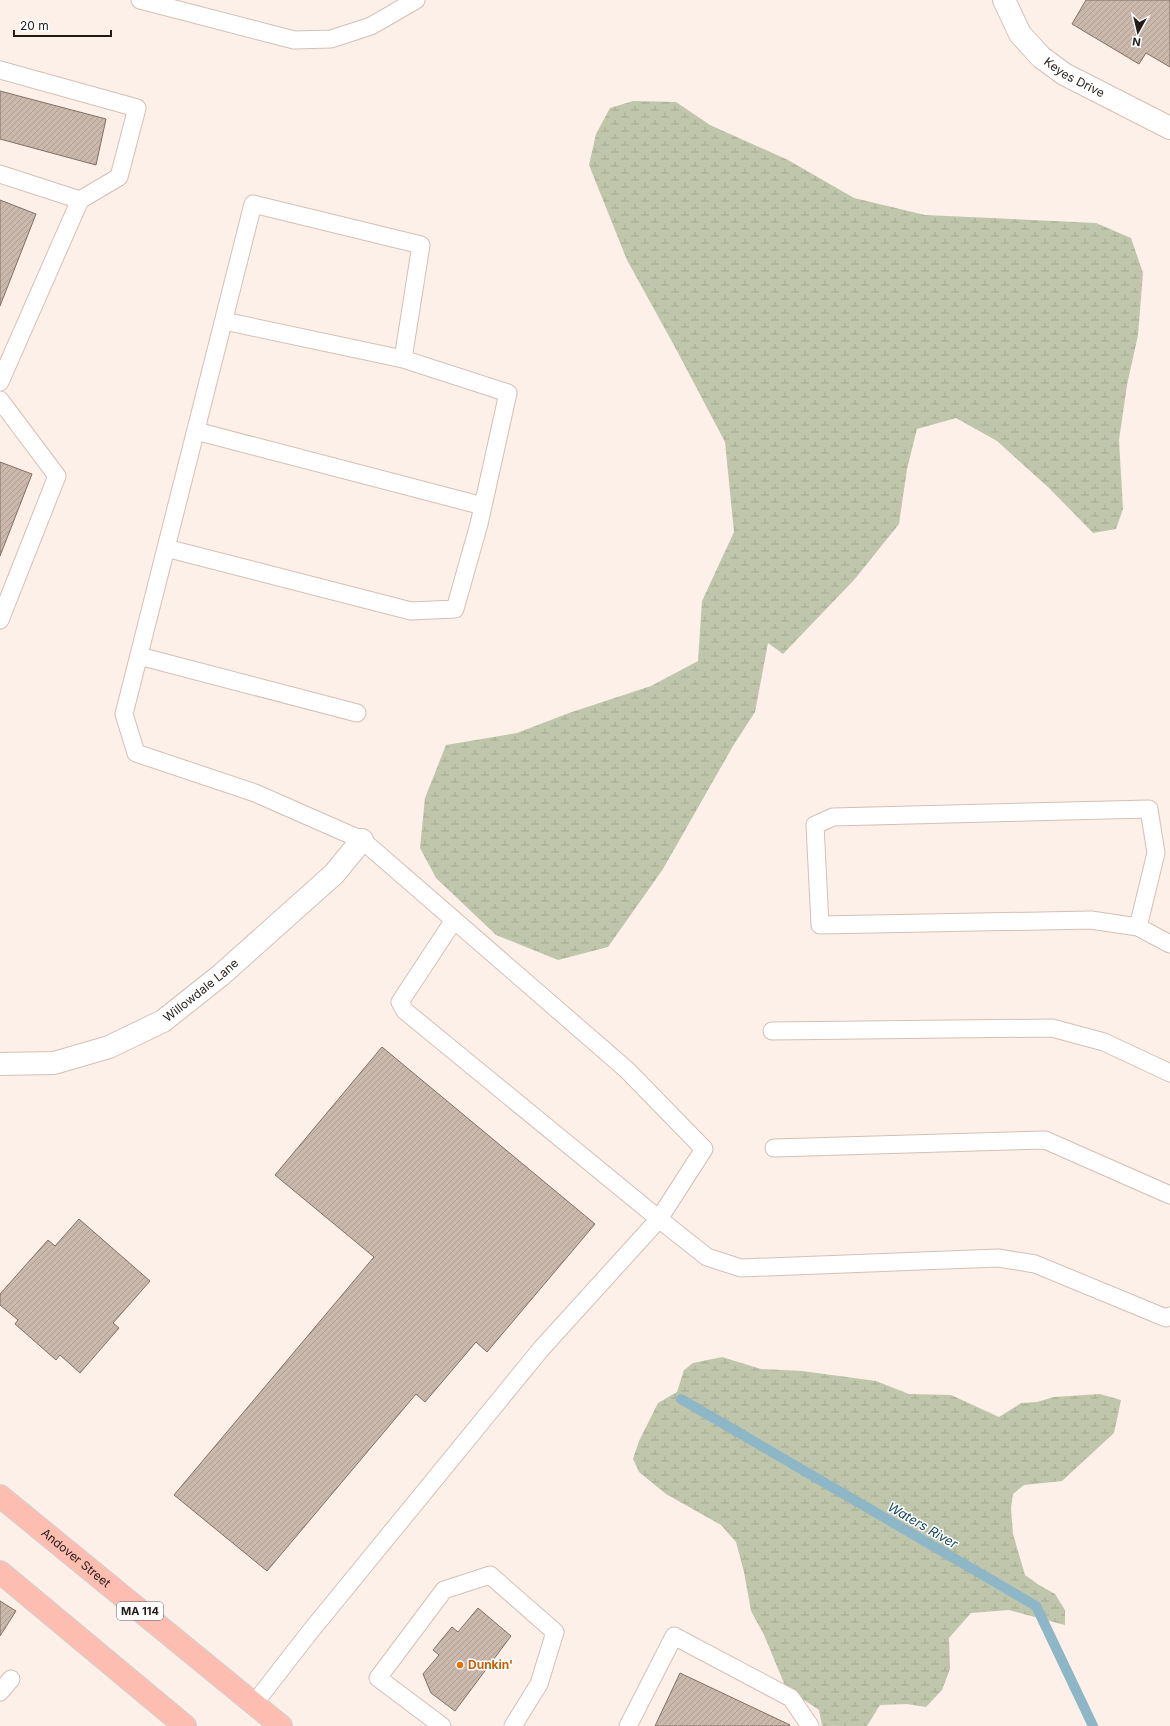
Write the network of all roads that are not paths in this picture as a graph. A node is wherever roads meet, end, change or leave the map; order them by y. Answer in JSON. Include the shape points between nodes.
{"nodes":[{"id":1,"x":140,"y":0,"type":"edge"},
{"id":2,"x":416,"y":0,"type":"edge"},
{"id":3,"x":1004,"y":0,"type":"edge"},
{"id":4,"x":0,"y":70,"type":"edge"},
{"id":5,"x":1170,"y":128,"type":"edge"},
{"id":6,"x":0,"y":174,"type":"edge"},
{"id":7,"x":80,"y":200,"type":"junction"},
{"id":8,"x":224,"y":321,"type":"junction"},
{"id":9,"x":403,"y":359,"type":"junction"},
{"id":10,"x":0,"y":382,"type":"edge"},
{"id":11,"x":0,"y":400,"type":"edge"},
{"id":12,"x":196,"y":431,"type":"junction"},
{"id":13,"x":483,"y":506,"type":"junction"},
{"id":14,"x":166,"y":548,"type":"junction"},
{"id":15,"x":0,"y":620,"type":"edge"},
{"id":16,"x":139,"y":656,"type":"junction"},
{"id":17,"x":357,"y":713,"type":"dead end"},
{"id":18,"x":362,"y":840,"type":"junction"},
{"id":19,"x":454,"y":920,"type":"junction"},
{"id":20,"x":1138,"y":927,"type":"junction"},
{"id":21,"x":1170,"y":944,"type":"edge"},
{"id":22,"x":772,"y":1031,"type":"dead end"},
{"id":23,"x":0,"y":1064,"type":"edge"},
{"id":24,"x":1170,"y":1073,"type":"edge"},
{"id":25,"x":774,"y":1148,"type":"dead end"},
{"id":26,"x":1170,"y":1195,"type":"edge"},
{"id":27,"x":659,"y":1219,"type":"junction"},
{"id":28,"x":1170,"y":1316,"type":"edge"},
{"id":29,"x":0,"y":1496,"type":"edge"},
{"id":30,"x":0,"y":1572,"type":"edge"},
{"id":31,"x":11,"y":1679,"type":"dead end"},
{"id":32,"x":0,"y":1692,"type":"edge"},
{"id":33,"x":254,"y":1704,"type":"junction"},
{"id":34,"x":185,"y":1726,"type":"edge"},
{"id":35,"x":281,"y":1726,"type":"edge"},
{"id":36,"x":442,"y":1726,"type":"edge"},
{"id":37,"x":513,"y":1726,"type":"edge"},
{"id":38,"x":628,"y":1726,"type":"edge"},
{"id":39,"x":810,"y":1726,"type":"edge"}],
"edges":[{"from":1,"to":2,"type":"lane","via":[[294,40],[330,39],[371,26]]},
{"from":3,"to":5,"type":"street","name":"Keyes Drive","via":[[1020,34],[1041,57],[1064,74]]},
{"from":4,"to":7,"type":"lane","via":[[137,108],[119,177]]},
{"from":6,"to":7,"type":"lane"},
{"from":7,"to":10,"type":"lane"},
{"from":8,"to":9,"type":"lane"},
{"from":8,"to":9,"type":"lane","via":[[253,204],[421,245]]},
{"from":8,"to":12,"type":"lane"},
{"from":9,"to":13,"type":"lane","via":[[508,393]]},
{"from":11,"to":15,"type":"lane","via":[[57,476]]},
{"from":12,"to":13,"type":"lane"},
{"from":12,"to":14,"type":"lane"},
{"from":13,"to":14,"type":"lane","via":[[456,609],[411,611]]},
{"from":14,"to":16,"type":"lane"},
{"from":16,"to":17,"type":"lane"},
{"from":16,"to":18,"type":"lane","via":[[124,714],[136,753],[255,793]]},
{"from":18,"to":19,"type":"lane"},
{"from":18,"to":23,"type":"street","name":"Willowdale Lane","via":[[334,874],[222,975],[163,1021],[110,1046],[54,1063]]},
{"from":19,"to":27,"type":"lane","via":[[627,1070],[704,1149]]},
{"from":19,"to":27,"type":"lane","via":[[400,1002],[404,1011]]},
{"from":20,"to":20,"type":"lane","via":[[1156,853],[1149,809],[833,817],[815,825],[820,925],[1091,920]]},
{"from":20,"to":21,"type":"lane"},
{"from":22,"to":24,"type":"lane","via":[[1052,1028],[1104,1042]]},
{"from":25,"to":26,"type":"lane","via":[[1045,1140]]},
{"from":27,"to":28,"type":"lane","via":[[707,1258],[741,1268],[998,1258],[1035,1264],[1166,1318]]},
{"from":27,"to":33,"type":"lane","via":[[541,1349]]},
{"from":29,"to":33,"type":"highway","name":"Andover Street","number":"MA 114"},
{"from":30,"to":34,"type":"highway"},
{"from":31,"to":32,"type":"lane"},
{"from":33,"to":35,"type":"highway","name":"Andover Street","number":"MA 114"},
{"from":36,"to":37,"type":"lane","via":[[378,1678],[444,1590],[490,1575],[555,1632],[539,1684]]},
{"from":38,"to":39,"type":"lane","via":[[674,1636],[792,1698]]}]}
